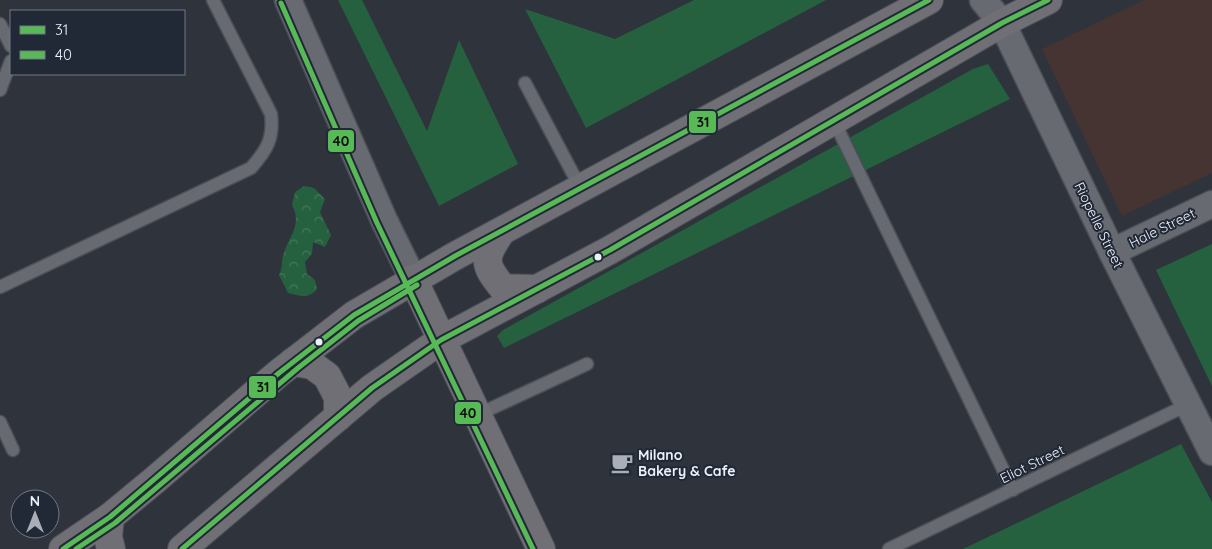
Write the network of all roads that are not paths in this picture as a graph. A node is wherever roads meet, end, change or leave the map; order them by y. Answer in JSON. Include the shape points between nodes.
{"nodes":[{"id":1,"x":213,"y":0,"type":"edge"},
{"id":2,"x":288,"y":0,"type":"edge"},
{"id":3,"x":929,"y":0,"type":"edge"},
{"id":4,"x":983,"y":0,"type":"edge"},
{"id":5,"x":1048,"y":0,"type":"edge"},
{"id":6,"x":1002,"y":23,"type":"junction"},
{"id":7,"x":0,"y":24,"type":"edge"},
{"id":8,"x":10,"y":44,"type":"edge"},
{"id":9,"x":10,"y":64,"type":"edge"},
{"id":10,"x":525,"y":83,"type":"dead end"},
{"id":11,"x":0,"y":90,"type":"edge"},
{"id":12,"x":834,"y":121,"type":"junction"},
{"id":13,"x":580,"y":189,"type":"junction"},
{"id":14,"x":1212,"y":204,"type":"edge"},
{"id":15,"x":501,"y":232,"type":"junction"},
{"id":16,"x":1112,"y":252,"type":"junction"},
{"id":17,"x":413,"y":280,"type":"junction"},
{"id":18,"x":0,"y":287,"type":"edge"},
{"id":19,"x":537,"y":289,"type":"junction"},
{"id":20,"x":441,"y":340,"type":"junction"},
{"id":21,"x":293,"y":362,"type":"junction"},
{"id":22,"x":587,"y":364,"type":"dead end"},
{"id":23,"x":1187,"y":405,"type":"junction"},
{"id":24,"x":477,"y":415,"type":"junction"},
{"id":25,"x":338,"y":417,"type":"junction"},
{"id":26,"x":0,"y":422,"type":"edge"},
{"id":27,"x":13,"y":450,"type":"dead end"},
{"id":28,"x":1212,"y":452,"type":"edge"},
{"id":29,"x":1013,"y":490,"type":"junction"},
{"id":30,"x":110,"y":517,"type":"junction"},
{"id":31,"x":63,"y":549,"type":"edge"},
{"id":32,"x":111,"y":549,"type":"edge"},
{"id":33,"x":182,"y":549,"type":"edge"},
{"id":34,"x":541,"y":549,"type":"edge"},
{"id":35,"x":889,"y":549,"type":"edge"}],
"edges":[{"from":1,"to":18,"type":"lane","via":[[271,114],[273,129],[262,156],[250,168]]},
{"from":2,"to":17,"type":"street"},
{"from":3,"to":13,"type":"main road"},
{"from":4,"to":6,"type":"street","name":"Riopelle Street"},
{"from":5,"to":6,"type":"main road"},
{"from":6,"to":12,"type":"main road"},
{"from":6,"to":16,"type":"street","name":"Riopelle Street"},
{"from":7,"to":8,"type":"lane"},
{"from":9,"to":11,"type":"lane"},
{"from":10,"to":13,"type":"lane"},
{"from":12,"to":19,"type":"main road"},
{"from":12,"to":29,"type":"lane"},
{"from":13,"to":15,"type":"main road"},
{"from":14,"to":16,"type":"street","name":"Hale Street"},
{"from":15,"to":17,"type":"main road"},
{"from":15,"to":19,"type":"main road","via":[[488,250],[489,271],[503,288]]},
{"from":16,"to":23,"type":"street","name":"Riopelle Street"},
{"from":17,"to":20,"type":"main road"},
{"from":17,"to":21,"type":"main road","via":[[354,315]]},
{"from":19,"to":20,"type":"main road"},
{"from":20,"to":24,"type":"main road"},
{"from":20,"to":25,"type":"main road","via":[[372,388]]},
{"from":21,"to":25,"type":"main road","via":[[312,365],[327,376],[338,397]]},
{"from":21,"to":30,"type":"main road"},
{"from":22,"to":24,"type":"lane"},
{"from":23,"to":28,"type":"street","name":"Riopelle Street"},
{"from":23,"to":29,"type":"lane","name":"Eliot Street"},
{"from":24,"to":34,"type":"main road"},
{"from":25,"to":33,"type":"main road"},
{"from":26,"to":27,"type":"lane"},
{"from":29,"to":35,"type":"lane","name":"Eliot Street"},
{"from":30,"to":31,"type":"main road"},
{"from":30,"to":32,"type":"main road","via":[[108,537]]}]}
